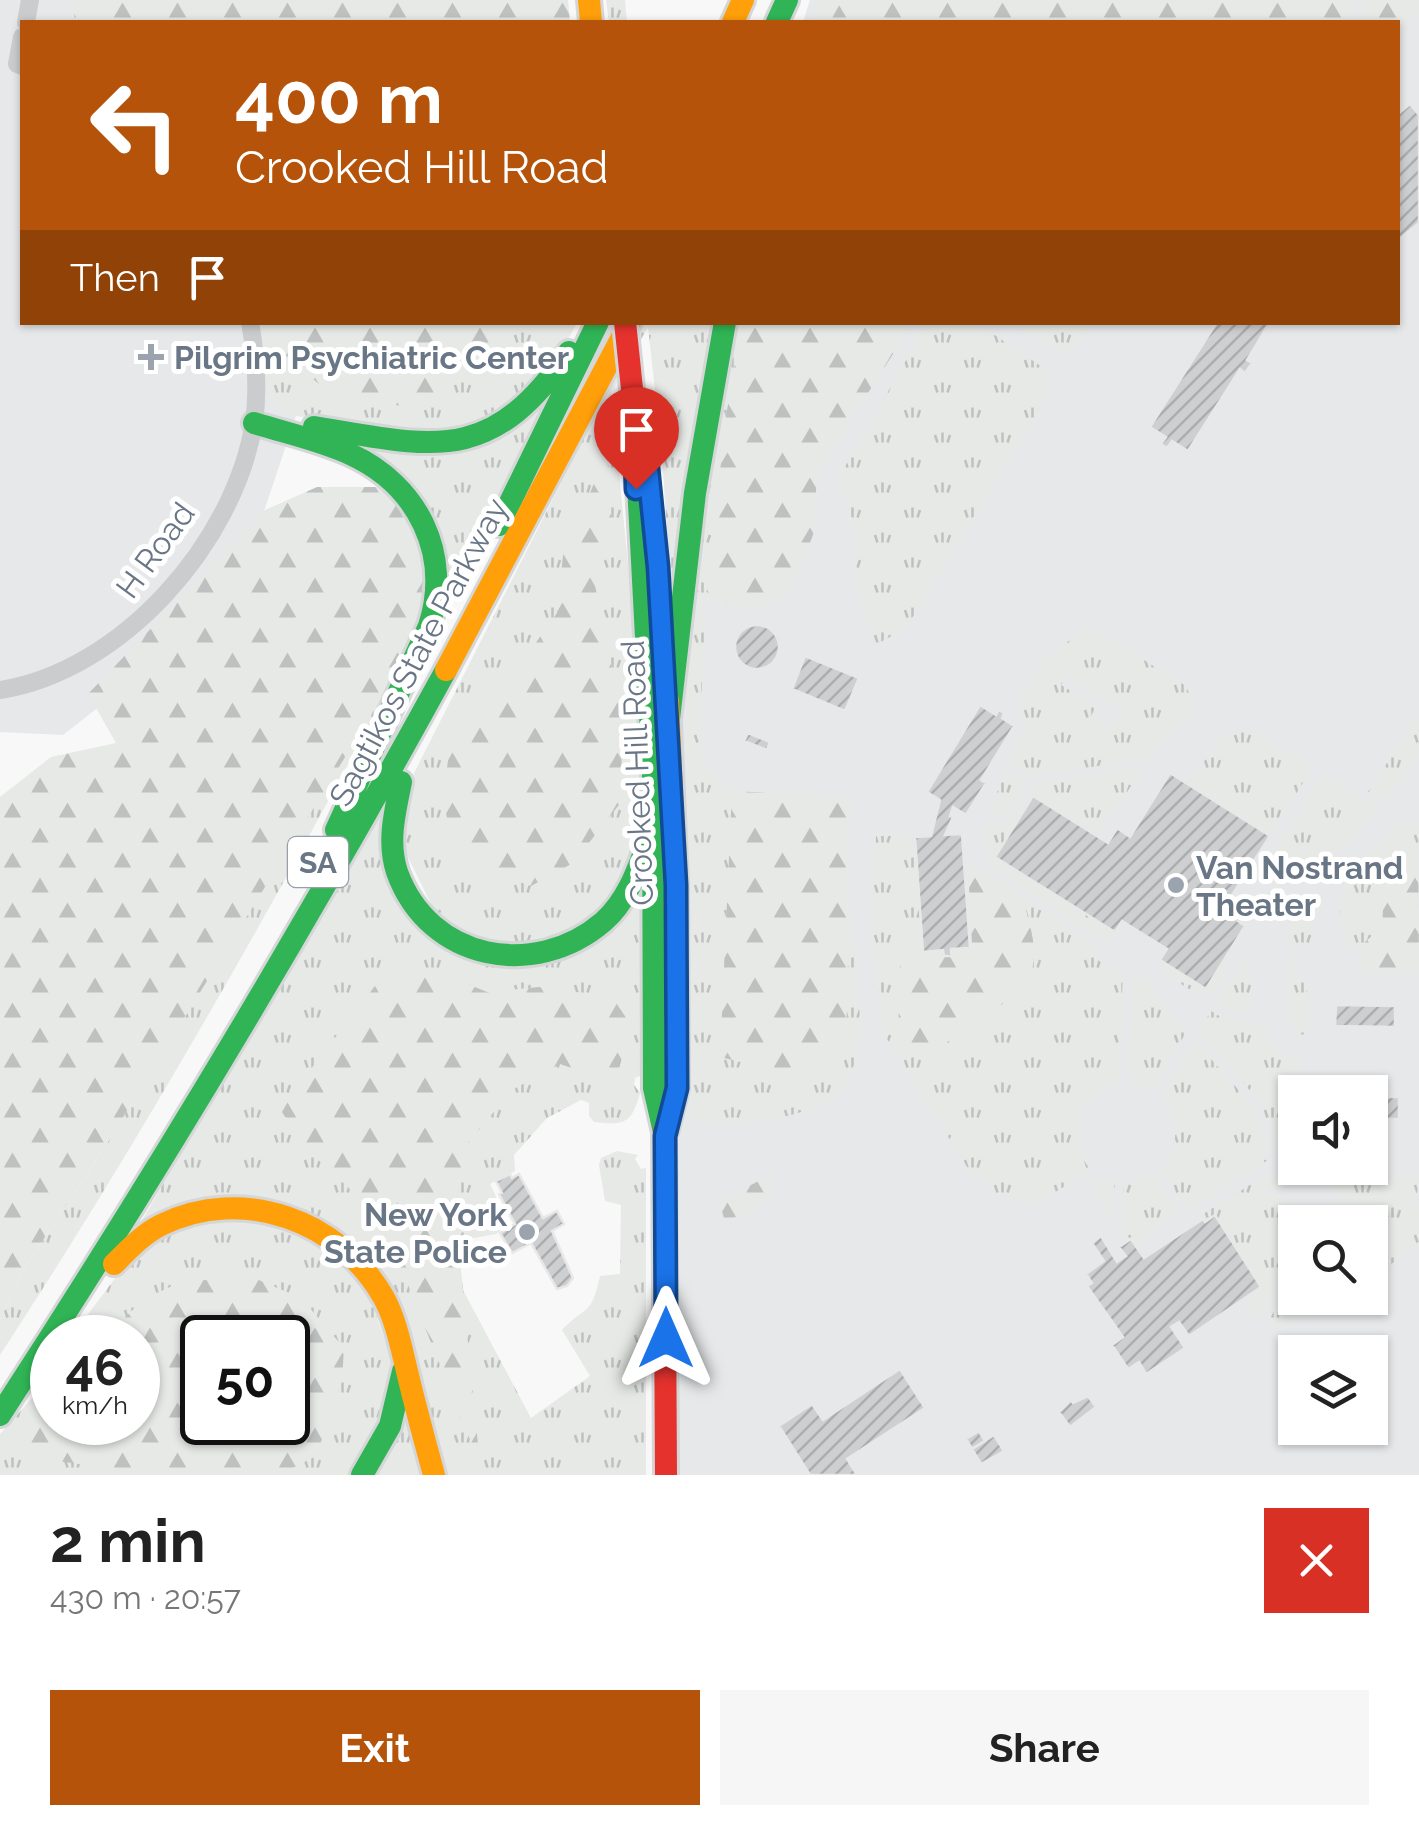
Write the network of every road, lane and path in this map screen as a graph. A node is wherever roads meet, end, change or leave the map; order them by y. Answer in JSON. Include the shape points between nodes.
{"nodes":[{"id":1,"x":250,"y":325,"type":"edge"},
{"id":2,"x":585,"y":325,"type":"edge"},
{"id":3,"x":597,"y":325,"type":"edge"},
{"id":4,"x":626,"y":325,"type":"edge"},
{"id":5,"x":628,"y":325,"type":"edge"},
{"id":6,"x":724,"y":325,"type":"edge"},
{"id":7,"x":634,"y":408,"type":"junction"},
{"id":8,"x":254,"y":423,"type":"junction"},
{"id":9,"x":453,"y":658,"type":"junction"},
{"id":10,"x":0,"y":690,"type":"edge"},
{"id":11,"x":669,"y":719,"type":"junction"},
{"id":12,"x":652,"y":828,"type":"junction"},
{"id":13,"x":336,"y":830,"type":"junction"},
{"id":14,"x":665,"y":1136,"type":"junction"},
{"id":15,"x":67,"y":1315,"type":"edge"},
{"id":16,"x":68,"y":1315,"type":"edge"},
{"id":17,"x":404,"y":1362,"type":"junction"},
{"id":18,"x":30,"y":1370,"type":"edge"},
{"id":19,"x":0,"y":1379,"type":"edge"},
{"id":20,"x":0,"y":1415,"type":"edge"},
{"id":21,"x":362,"y":1475,"type":"edge"},
{"id":22,"x":434,"y":1475,"type":"edge"},
{"id":23,"x":666,"y":1475,"type":"edge"}],
"edges":[{"from":1,"to":8,"type":"street","name":"H Road","via":[[258,381]]},
{"from":2,"to":8,"type":"main road","via":[[522,408],[472,437],[444,444]]},
{"from":3,"to":13,"type":"main road","name":"Sagtikos State Parkway","number":"SA"},
{"from":4,"to":9,"type":"main road","name":"Sagtikos State Parkway","number":"SA"},
{"from":5,"to":7,"type":"main road","name":"Crooked Hill Road","bridge":true},
{"from":6,"to":11,"type":"main road","via":[[695,492]]},
{"from":7,"to":11,"type":"main road","name":"Crooked Hill Road","via":[[647,459]]},
{"from":7,"to":12,"type":"main road","name":"Crooked Hill Road"},
{"from":8,"to":10,"type":"street","name":"H Road","via":[[225,505],[166,595],[106,646],[40,682]]},
{"from":8,"to":13,"type":"main road","via":[[372,466],[412,505],[434,557],[438,583],[424,637]]},
{"from":9,"to":12,"type":"main road","via":[[395,797],[389,828],[397,876],[426,920],[457,943],[492,955],[530,956],[565,946],[616,907]]},
{"from":9,"to":15,"type":"main road","name":"Sagtikos State Parkway","number":"SA","via":[[290,952]]},
{"from":11,"to":14,"type":"main road","name":"Crooked Hill Road","via":[[677,1088]]},
{"from":12,"to":14,"type":"main road","name":"Crooked Hill Road","via":[[654,1088]]},
{"from":13,"to":19,"type":"main road","name":"Sagtikos State Parkway","number":"SA","via":[[182,1094]]},
{"from":14,"to":23,"type":"main road","name":"Crooked Hill Road"},
{"from":16,"to":17,"type":"main road","via":[[158,1227],[208,1210],[272,1211],[334,1239],[366,1270],[387,1303]]},
{"from":17,"to":21,"type":"main road","via":[[391,1426]]},
{"from":17,"to":22,"type":"main road"},
{"from":18,"to":20,"type":"main road","name":"Sagtikos State Parkway","number":"SA"}]}
